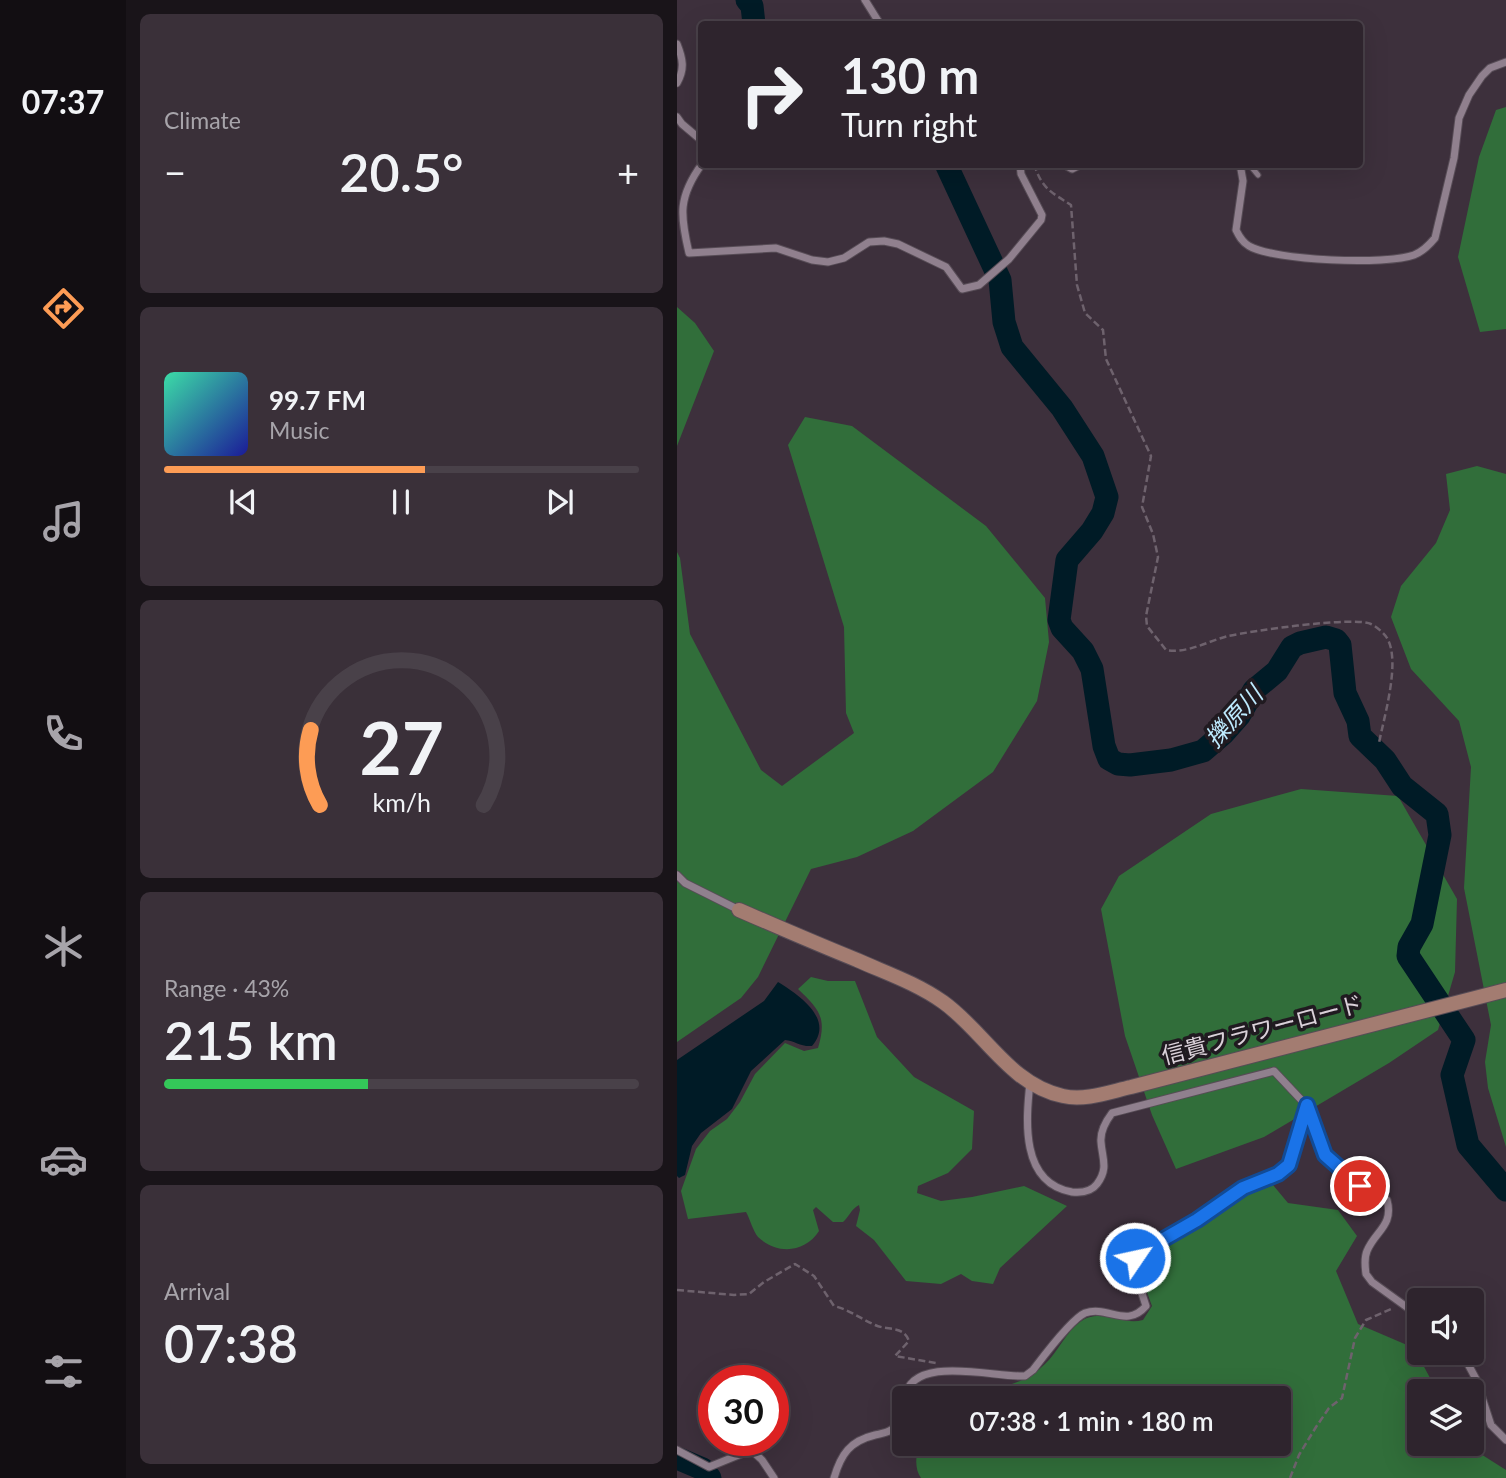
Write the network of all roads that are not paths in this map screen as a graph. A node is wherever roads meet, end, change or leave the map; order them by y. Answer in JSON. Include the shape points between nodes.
{"nodes":[{"id":1,"x":865,"y":0,"type":"edge"},
{"id":2,"x":879,"y":21,"type":"edge"},
{"id":3,"x":677,"y":44,"type":"edge"},
{"id":4,"x":1506,"y":62,"type":"edge"},
{"id":5,"x":677,"y":83,"type":"edge"},
{"id":6,"x":677,"y":117,"type":"edge"},
{"id":7,"x":698,"y":137,"type":"edge"},
{"id":8,"x":699,"y":168,"type":"edge"},
{"id":9,"x":1020,"y":168,"type":"edge"},
{"id":10,"x":1240,"y":168,"type":"edge"},
{"id":11,"x":1252,"y":168,"type":"edge"},
{"id":12,"x":1258,"y":175,"type":"dead end"},
{"id":13,"x":677,"y":874,"type":"edge"},
{"id":14,"x":739,"y":910,"type":"joint"},
{"id":15,"x":1506,"y":990,"type":"edge"},
{"id":16,"x":1030,"y":1082,"type":"junction"},
{"id":17,"x":1307,"y":1105,"type":"junction"},
{"id":18,"x":1407,"y":1307,"type":"edge"},
{"id":19,"x":1468,"y":1365,"type":"edge"},
{"id":20,"x":908,"y":1386,"type":"edge"},
{"id":21,"x":892,"y":1430,"type":"edge"},
{"id":22,"x":1506,"y":1440,"type":"edge"},
{"id":23,"x":677,"y":1450,"type":"edge"},
{"id":24,"x":774,"y":1478,"type":"edge"},
{"id":25,"x":834,"y":1478,"type":"edge"}],
"edges":[{"from":1,"to":2,"type":"street"},
{"from":3,"to":5,"type":"street","via":[[683,73]]},
{"from":4,"to":10,"type":"street","via":[[1490,68],[1469,95],[1459,118],[1435,238],[1414,255],[1299,259],[1248,246],[1236,229],[1243,180]]},
{"from":6,"to":7,"type":"street"},
{"from":8,"to":9,"type":"street","via":[[687,186],[682,223],[689,253],[776,248],[828,262],[844,258],[868,242],[884,241],[946,267],[962,289],[979,285],[1009,259],[1041,220]]},
{"from":11,"to":12,"type":"lane"},
{"from":13,"to":14,"type":"street","via":[[685,883]]},
{"from":14,"to":16,"type":"street","name":"信貴フラワーロード","via":[[923,990],[952,1009]]},
{"from":15,"to":16,"type":"street","name":"信貴フラワーロード","via":[[1094,1096],[1063,1096]]},
{"from":16,"to":17,"type":"street","via":[[1028,1133],[1036,1167],[1043,1177],[1077,1193],[1090,1191],[1098,1183],[1105,1160],[1100,1141],[1112,1112],[1274,1072]]},
{"from":17,"to":18,"type":"street","via":[[1325,1155],[1360,1186],[1387,1200],[1390,1211],[1367,1251],[1366,1274]]},
{"from":17,"to":20,"type":"street","via":[[1289,1165],[1243,1188],[1135,1258],[1146,1306],[1140,1314],[1085,1313],[1025,1376],[933,1372]]},
{"from":19,"to":22,"type":"street","via":[[1491,1425]]},
{"from":21,"to":25,"type":"street","via":[[851,1444]]},
{"from":23,"to":24,"type":"street","via":[[709,1467],[751,1450]]}]}
